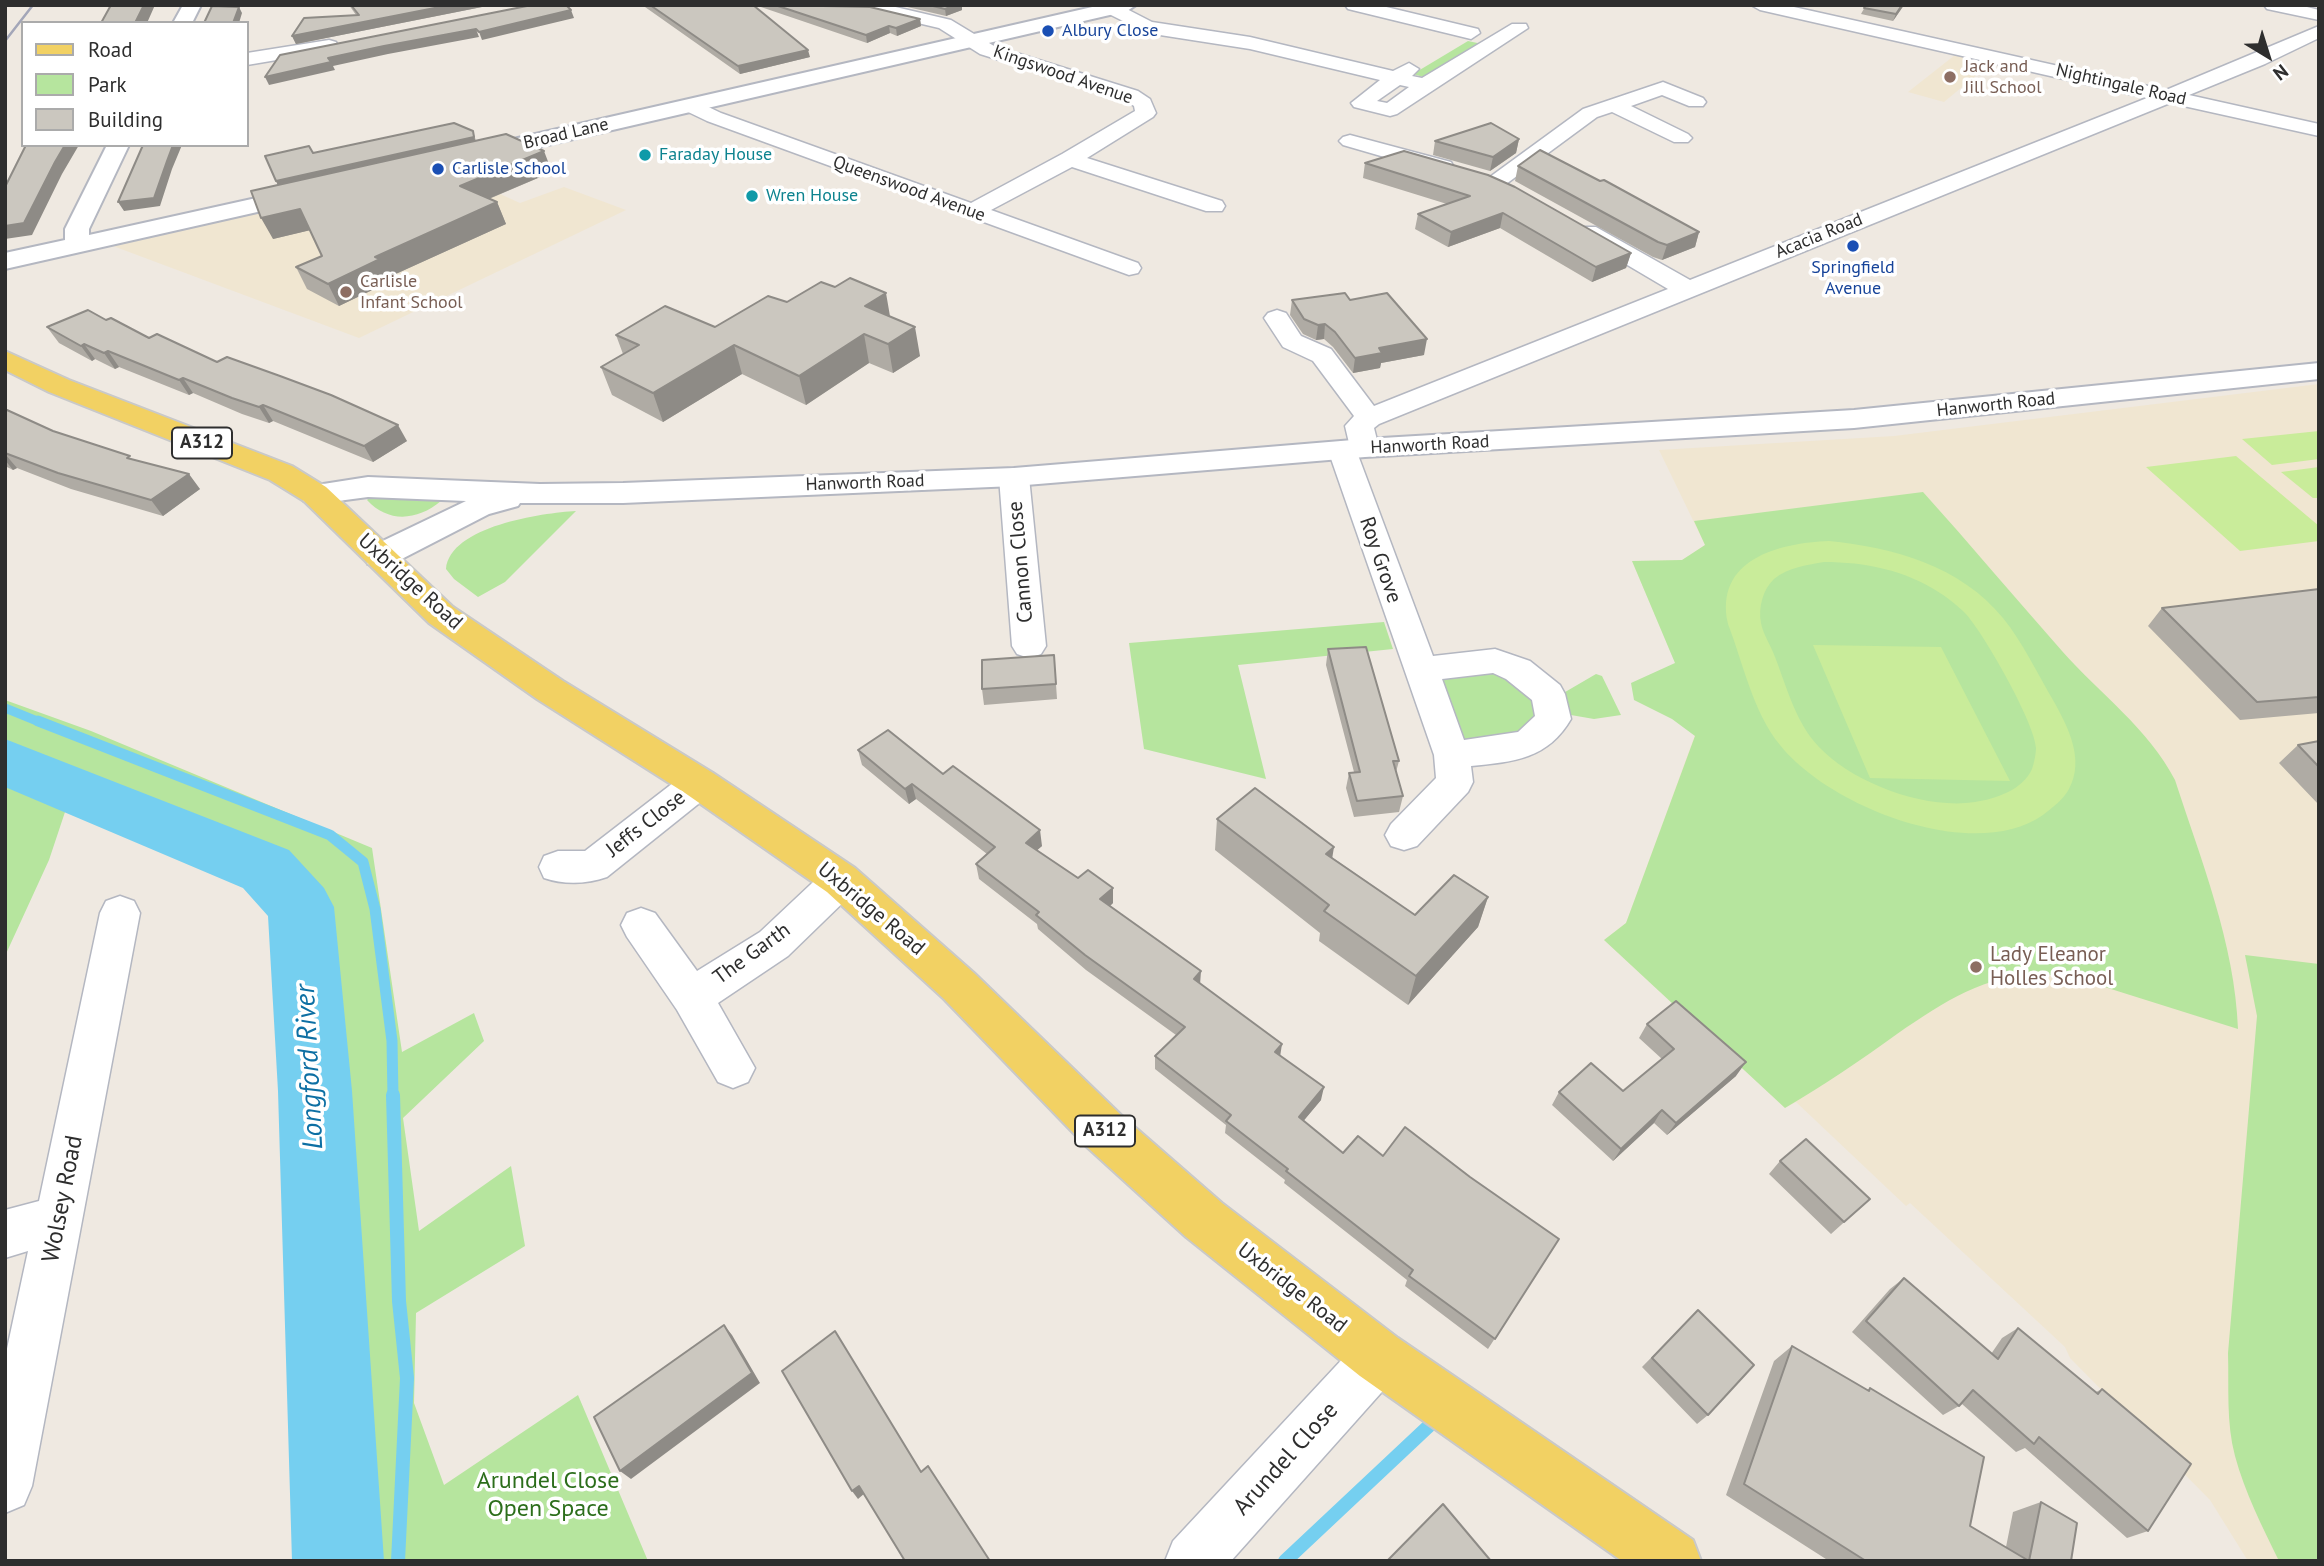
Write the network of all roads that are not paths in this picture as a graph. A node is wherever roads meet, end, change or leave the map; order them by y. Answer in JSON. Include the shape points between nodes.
{"nodes":[{"id":1,"x":192,"y":5,"type":"edge"},
{"id":2,"x":813,"y":5,"type":"edge"},
{"id":3,"x":1354,"y":5,"type":"edge"},
{"id":4,"x":1760,"y":5,"type":"edge"},
{"id":5,"x":2273,"y":5,"type":"edge"},
{"id":6,"x":1120,"y":7,"type":"edge"},
{"id":7,"x":2319,"y":15,"type":"edge"},
{"id":8,"x":183,"y":21,"type":"edge"},
{"id":9,"x":1519,"y":28,"type":"dead end"},
{"id":10,"x":1471,"y":33,"type":"junction"},
{"id":11,"x":2313,"y":36,"type":"edge"},
{"id":12,"x":1497,"y":40,"type":"junction"},
{"id":13,"x":354,"y":41,"type":"edge"},
{"id":14,"x":970,"y":41,"type":"junction"},
{"id":15,"x":1450,"y":46,"type":"dead end"},
{"id":16,"x":1428,"y":58,"type":"dead end"},
{"id":17,"x":248,"y":59,"type":"edge"},
{"id":18,"x":1395,"y":78,"type":"junction"},
{"id":19,"x":1425,"y":85,"type":"junction"},
{"id":20,"x":2167,"y":96,"type":"junction"},
{"id":21,"x":1696,"y":102,"type":"dead end"},
{"id":22,"x":1614,"y":105,"type":"junction"},
{"id":23,"x":691,"y":106,"type":"junction"},
{"id":24,"x":2319,"y":130,"type":"edge"},
{"id":25,"x":1681,"y":138,"type":"dead end"},
{"id":26,"x":1350,"y":141,"type":"dead end"},
{"id":27,"x":117,"y":147,"type":"edge"},
{"id":28,"x":1070,"y":159,"type":"junction"},
{"id":29,"x":451,"y":160,"type":"edge"},
{"id":30,"x":1493,"y":182,"type":"junction"},
{"id":31,"x":326,"y":189,"type":"edge"},
{"id":32,"x":1521,"y":194,"type":"edge"},
{"id":33,"x":1214,"y":206,"type":"dead end"},
{"id":34,"x":971,"y":212,"type":"junction"},
{"id":35,"x":1564,"y":218,"type":"edge"},
{"id":36,"x":77,"y":246,"type":"junction"},
{"id":37,"x":5,"y":261,"type":"edge"},
{"id":38,"x":1129,"y":268,"type":"dead end"},
{"id":39,"x":1687,"y":289,"type":"junction"},
{"id":40,"x":1277,"y":318,"type":"dead end"},
{"id":41,"x":5,"y":359,"type":"edge"},
{"id":42,"x":2319,"y":371,"type":"edge"},
{"id":43,"x":1369,"y":418,"type":"junction"},
{"id":44,"x":1354,"y":449,"type":"junction"},
{"id":45,"x":1014,"y":477,"type":"junction"},
{"id":46,"x":316,"y":494,"type":"junction"},
{"id":47,"x":540,"y":494,"type":"junction"},
{"id":48,"x":380,"y":556,"type":"junction"},
{"id":49,"x":1029,"y":646,"type":"dead end"},
{"id":50,"x":1422,"y":669,"type":"junction"},
{"id":51,"x":1452,"y":755,"type":"junction"},
{"id":52,"x":699,"y":783,"type":"junction"},
{"id":53,"x":1404,"y":835,"type":"dead end"},
{"id":54,"x":586,"y":874,"type":"dead end"},
{"id":55,"x":841,"y":880,"type":"junction"},
{"id":56,"x":120,"y":913,"type":"dead end"},
{"id":57,"x":640,"y":925,"type":"dead end"},
{"id":58,"x":692,"y":997,"type":"junction"},
{"id":59,"x":733,"y":1068,"type":"dead end"},
{"id":60,"x":60,"y":1218,"type":"junction"},
{"id":61,"x":5,"y":1234,"type":"edge"},
{"id":62,"x":1379,"y":1357,"type":"junction"},
{"id":63,"x":5,"y":1486,"type":"edge"},
{"id":64,"x":1193,"y":1561,"type":"edge"},
{"id":65,"x":1672,"y":1561,"type":"edge"}],
"edges":[{"from":1,"to":8,"type":"street"},
{"from":2,"to":14,"type":"street","via":[[871,7],[925,19],[945,24]]},
{"from":3,"to":10,"type":"street"},
{"from":4,"to":20,"type":"street","name":"Nightingale Road"},
{"from":5,"to":7,"type":"street"},
{"from":6,"to":14,"type":"street","name":"Broad Lane"},
{"from":6,"to":18,"type":"street","via":[[1147,27],[1251,43]]},
{"from":9,"to":12,"type":"street"},
{"from":10,"to":12,"type":"street"},
{"from":10,"to":15,"type":"street"},
{"from":11,"to":20,"type":"street","name":"Acacia Road"},
{"from":12,"to":19,"type":"street"},
{"from":13,"to":17,"type":"street"},
{"from":14,"to":23,"type":"street","name":"Broad Lane"},
{"from":14,"to":28,"type":"street","name":"Kingswood Avenue","via":[[1143,103],[1146,113]]},
{"from":16,"to":18,"type":"street"},
{"from":18,"to":19,"type":"street"},
{"from":18,"to":19,"type":"street","via":[[1361,103],[1390,110]]},
{"from":20,"to":24,"type":"street","name":"Nightingale Road"},
{"from":20,"to":39,"type":"street","name":"Acacia Road"},
{"from":21,"to":22,"type":"street","via":[[1663,88]]},
{"from":22,"to":25,"type":"street"},
{"from":22,"to":30,"type":"street","via":[[1590,113]]},
{"from":23,"to":29,"type":"street","name":"Broad Lane"},
{"from":23,"to":34,"type":"street","name":"Queenswood Avenue"},
{"from":26,"to":30,"type":"street"},
{"from":27,"to":36,"type":"street","via":[[77,229]]},
{"from":28,"to":33,"type":"street"},
{"from":28,"to":34,"type":"street","name":"Kingswood Avenue"},
{"from":30,"to":32,"type":"street"},
{"from":31,"to":36,"type":"street"},
{"from":34,"to":38,"type":"street","name":"Queenswood Avenue"},
{"from":35,"to":39,"type":"street"},
{"from":36,"to":37,"type":"street"},
{"from":39,"to":43,"type":"street","name":"Acacia Road"},
{"from":40,"to":43,"type":"street","via":[[1292,341],[1322,355]]},
{"from":41,"to":46,"type":"main road","name":"Uxbridge Road","number":"A312","via":[[59,386],[281,473]]},
{"from":42,"to":44,"type":"street","name":"Hanworth Road","via":[[1843,420]]},
{"from":43,"to":44,"type":"street","via":[[1359,425]]},
{"from":44,"to":45,"type":"street","name":"Hanworth Road"},
{"from":44,"to":50,"type":"street","name":"Roy Grove","via":[[1401,617]]},
{"from":45,"to":47,"type":"street","name":"Hanworth Road"},
{"from":45,"to":49,"type":"street","name":"Cannon Close"},
{"from":46,"to":47,"type":"street","name":"Hanworth Road","via":[[368,487]]},
{"from":46,"to":48,"type":"main road","name":"Uxbridge Road","number":"A312"},
{"from":47,"to":48,"type":"street","name":"Hanworth Road","via":[[478,508]]},
{"from":48,"to":52,"type":"main road","name":"Uxbridge Road","number":"A312","via":[[441,615]]},
{"from":50,"to":51,"type":"street","name":"Roy Grove"},
{"from":50,"to":51,"type":"street","via":[[1495,661],[1518,670],[1548,694],[1553,719],[1530,742]]},
{"from":51,"to":53,"type":"street","name":"Roy Grove","via":[[1455,782]]},
{"from":52,"to":54,"type":"street","name":"Jeffs Close"},
{"from":52,"to":55,"type":"main road","name":"Uxbridge Road","number":"A312"},
{"from":55,"to":58,"type":"street","name":"The Garth","via":[[774,944]]},
{"from":55,"to":62,"type":"main road","name":"Uxbridge Road","number":"A312","via":[[1204,1220]]},
{"from":56,"to":60,"type":"street","name":"Wolsey Road"},
{"from":57,"to":58,"type":"street","name":"The Garth"},
{"from":58,"to":59,"type":"street","name":"The Garth"},
{"from":60,"to":61,"type":"street"},
{"from":60,"to":63,"type":"street","name":"Wolsey Road"},
{"from":62,"to":64,"type":"street","name":"Arundel Close"},
{"from":62,"to":65,"type":"main road","name":"Uxbridge Road","number":"A312"}]}
